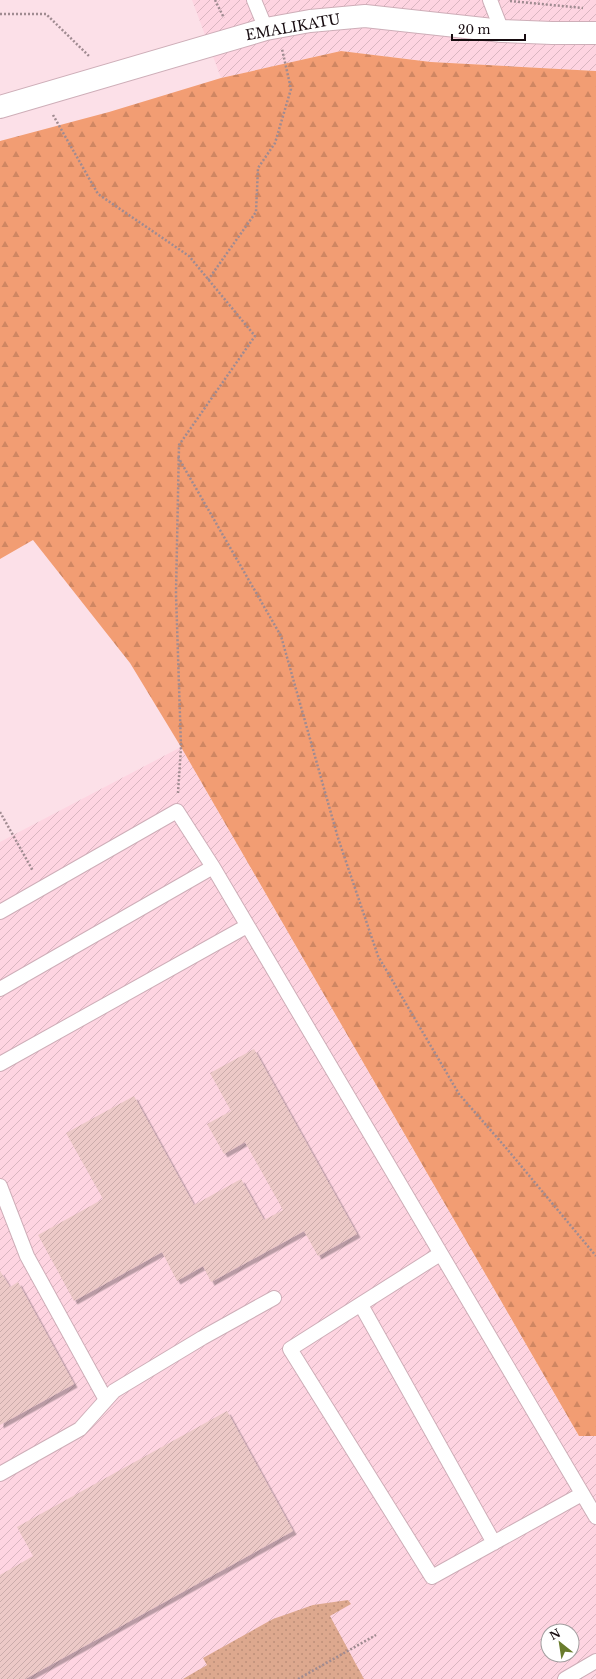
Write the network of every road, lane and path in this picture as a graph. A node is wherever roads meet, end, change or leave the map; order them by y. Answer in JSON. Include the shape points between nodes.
{"nodes":[{"id":1,"x":254,"y":0,"type":"edge"},
{"id":2,"x":490,"y":0,"type":"edge"},
{"id":3,"x":504,"y":1,"type":"edge"},
{"id":4,"x":588,"y":8,"type":"dead end"},
{"id":5,"x":0,"y":14,"type":"edge"},
{"id":6,"x":271,"y":28,"type":"junction"},
{"id":7,"x":502,"y":31,"type":"junction"},
{"id":8,"x":596,"y":33,"type":"edge"},
{"id":9,"x":90,"y":57,"type":"dead end"},
{"id":10,"x":42,"y":96,"type":"junction"},
{"id":11,"x":0,"y":107,"type":"edge"},
{"id":12,"x":208,"y":280,"type":"junction"},
{"id":13,"x":178,"y":457,"type":"junction"},
{"id":14,"x":177,"y":811,"type":"junction"},
{"id":15,"x":0,"y":812,"type":"edge"},
{"id":16,"x":213,"y":868,"type":"junction"},
{"id":17,"x":42,"y":888,"type":"junction"},
{"id":18,"x":0,"y":912,"type":"edge"},
{"id":19,"x":247,"y":926,"type":"junction"},
{"id":20,"x":0,"y":989,"type":"edge"},
{"id":21,"x":0,"y":1064,"type":"edge"},
{"id":22,"x":0,"y":1186,"type":"edge"},
{"id":23,"x":440,"y":1254,"type":"junction"},
{"id":24,"x":596,"y":1256,"type":"edge"},
{"id":25,"x":274,"y":1298,"type":"dead end"},
{"id":26,"x":360,"y":1305,"type":"junction"},
{"id":27,"x":106,"y":1400,"type":"junction"},
{"id":28,"x":0,"y":1474,"type":"edge"},
{"id":29,"x":582,"y":1494,"type":"junction"},
{"id":30,"x":596,"y":1517,"type":"edge"},
{"id":31,"x":494,"y":1543,"type":"junction"},
{"id":32,"x":376,"y":1635,"type":"dead end"},
{"id":33,"x":596,"y":1661,"type":"edge"},
{"id":34,"x":298,"y":1679,"type":"edge"},
{"id":35,"x":565,"y":1679,"type":"edge"}],
"edges":[{"from":1,"to":6,"type":"lane"},
{"from":2,"to":7,"type":"lane"},
{"from":3,"to":4,"type":"path"},
{"from":5,"to":9,"type":"path","via":[[46,14]]},
{"from":6,"to":7,"type":"street","name":"EMALIKATU","via":[[310,21],[365,16]]},
{"from":6,"to":10,"type":"street","name":"EMALIKATU"},
{"from":6,"to":12,"type":"path","via":[[292,89],[275,143],[258,168],[256,212]]},
{"from":7,"to":8,"type":"street","name":"EMALIKATU"},
{"from":10,"to":11,"type":"street","name":"EMALIKATU"},
{"from":10,"to":12,"type":"path","via":[[98,194],[188,256]]},
{"from":12,"to":13,"type":"path","via":[[255,336],[179,444]]},
{"from":13,"to":14,"type":"path","via":[[176,594],[181,747]]},
{"from":13,"to":24,"type":"path","via":[[281,636],[338,838],[378,956],[460,1094]]},
{"from":14,"to":16,"type":"lane"},
{"from":14,"to":17,"type":"lane"},
{"from":15,"to":17,"type":"path"},
{"from":16,"to":19,"type":"lane"},
{"from":16,"to":20,"type":"lane"},
{"from":17,"to":18,"type":"lane"},
{"from":19,"to":21,"type":"lane"},
{"from":19,"to":23,"type":"lane"},
{"from":22,"to":27,"type":"lane","via":[[27,1256]]},
{"from":23,"to":26,"type":"lane"},
{"from":23,"to":29,"type":"lane"},
{"from":25,"to":27,"type":"lane","via":[[128,1382]]},
{"from":26,"to":31,"type":"lane"},
{"from":26,"to":31,"type":"lane","via":[[290,1349],[432,1577]]},
{"from":27,"to":28,"type":"lane","via":[[80,1429]]},
{"from":29,"to":30,"type":"lane"},
{"from":29,"to":31,"type":"lane"},
{"from":32,"to":34,"type":"path"},
{"from":33,"to":35,"type":"lane"}]}
